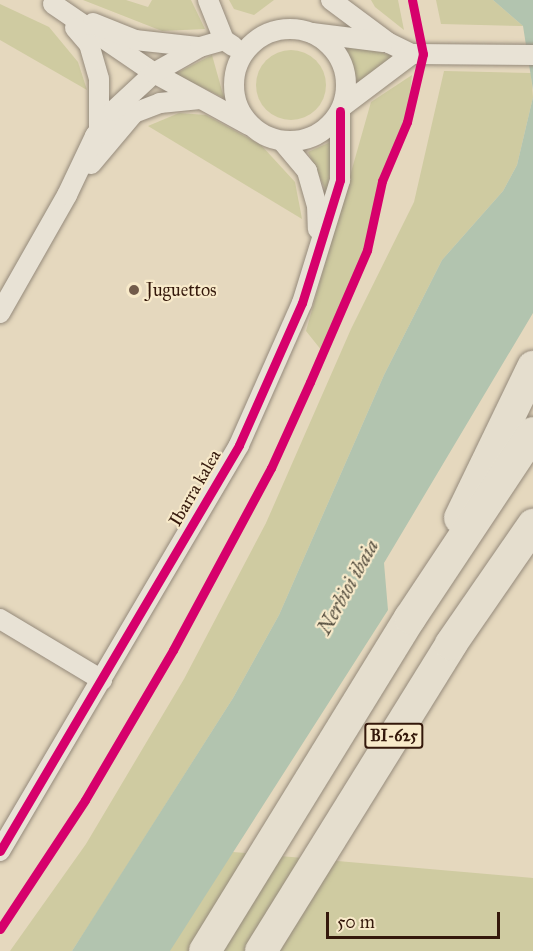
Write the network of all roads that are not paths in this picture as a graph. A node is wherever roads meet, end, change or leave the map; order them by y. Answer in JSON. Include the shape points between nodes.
{"nodes":[{"id":1,"x":208,"y":0,"type":"edge"},
{"id":2,"x":331,"y":0,"type":"edge"},
{"id":3,"x":48,"y":2,"type":"edge"},
{"id":4,"x":312,"y":33,"type":"junction"},
{"id":5,"x":224,"y":40,"type":"junction"},
{"id":6,"x":389,"y":43,"type":"junction"},
{"id":7,"x":200,"y":47,"type":"junction"},
{"id":8,"x":243,"y":54,"type":"junction"},
{"id":9,"x":412,"y":54,"type":"junction"},
{"id":10,"x":533,"y":55,"type":"edge"},
{"id":11,"x":154,"y":73,"type":"junction"},
{"id":12,"x":200,"y":99,"type":"junction"},
{"id":13,"x":341,"y":108,"type":"junction"},
{"id":14,"x":252,"y":127,"type":"junction"},
{"id":15,"x":99,"y":130,"type":"junction"},
{"id":16,"x":282,"y":141,"type":"junction"},
{"id":17,"x":68,"y":195,"type":"junction"},
{"id":18,"x":318,"y":244,"type":"junction"},
{"id":19,"x":0,"y":313,"type":"edge"},
{"id":20,"x":533,"y":367,"type":"edge"},
{"id":21,"x":533,"y":433,"type":"edge"},
{"id":22,"x":533,"y":525,"type":"edge"},
{"id":23,"x":410,"y":618,"type":"junction"},
{"id":24,"x":0,"y":619,"type":"edge"},
{"id":25,"x":102,"y":680,"type":"junction"},
{"id":26,"x":0,"y":851,"type":"edge"},
{"id":27,"x":206,"y":951,"type":"edge"},
{"id":28,"x":261,"y":951,"type":"edge"}],
"edges":[{"from":1,"to":5,"type":"street"},
{"from":2,"to":6,"type":"street"},
{"from":3,"to":7,"type":"street","via":[[135,40]]},
{"from":3,"to":11,"type":"street"},
{"from":3,"to":15,"type":"street","via":[[89,44],[99,78]]},
{"from":4,"to":6,"type":"street"},
{"from":4,"to":8,"type":"street","via":[[274,31]]},
{"from":4,"to":13,"type":"street","via":[[327,42],[345,71]]},
{"from":5,"to":7,"type":"street"},
{"from":5,"to":8,"type":"street"},
{"from":6,"to":9,"type":"street"},
{"from":7,"to":11,"type":"street"},
{"from":8,"to":14,"type":"street","via":[[236,68],[236,100]]},
{"from":9,"to":10,"type":"street"},
{"from":9,"to":13,"type":"street"},
{"from":11,"to":12,"type":"street"},
{"from":11,"to":15,"type":"street","via":[[133,89]]},
{"from":12,"to":14,"type":"street"},
{"from":12,"to":17,"type":"street","via":[[160,103],[134,113]]},
{"from":13,"to":16,"type":"street","via":[[316,135]]},
{"from":13,"to":18,"type":"street","name":"Ibarra kalea","via":[[340,180]]},
{"from":14,"to":16,"type":"street"},
{"from":15,"to":17,"type":"street"},
{"from":16,"to":18,"type":"street","name":"Ibarra kalea","via":[[297,154],[314,189]]},
{"from":17,"to":19,"type":"street"},
{"from":18,"to":25,"type":"street","name":"Ibarra kalea","via":[[302,303],[239,445]]},
{"from":20,"to":23,"type":"main road"},
{"from":21,"to":23,"type":"main road","number":"BI-625"},
{"from":22,"to":28,"type":"main road","number":"BI-625","via":[[451,644]]},
{"from":23,"to":27,"type":"main road","number":"BI-625"},
{"from":24,"to":25,"type":"street"},
{"from":25,"to":26,"type":"street","name":"Ibarra kalea"}]}
